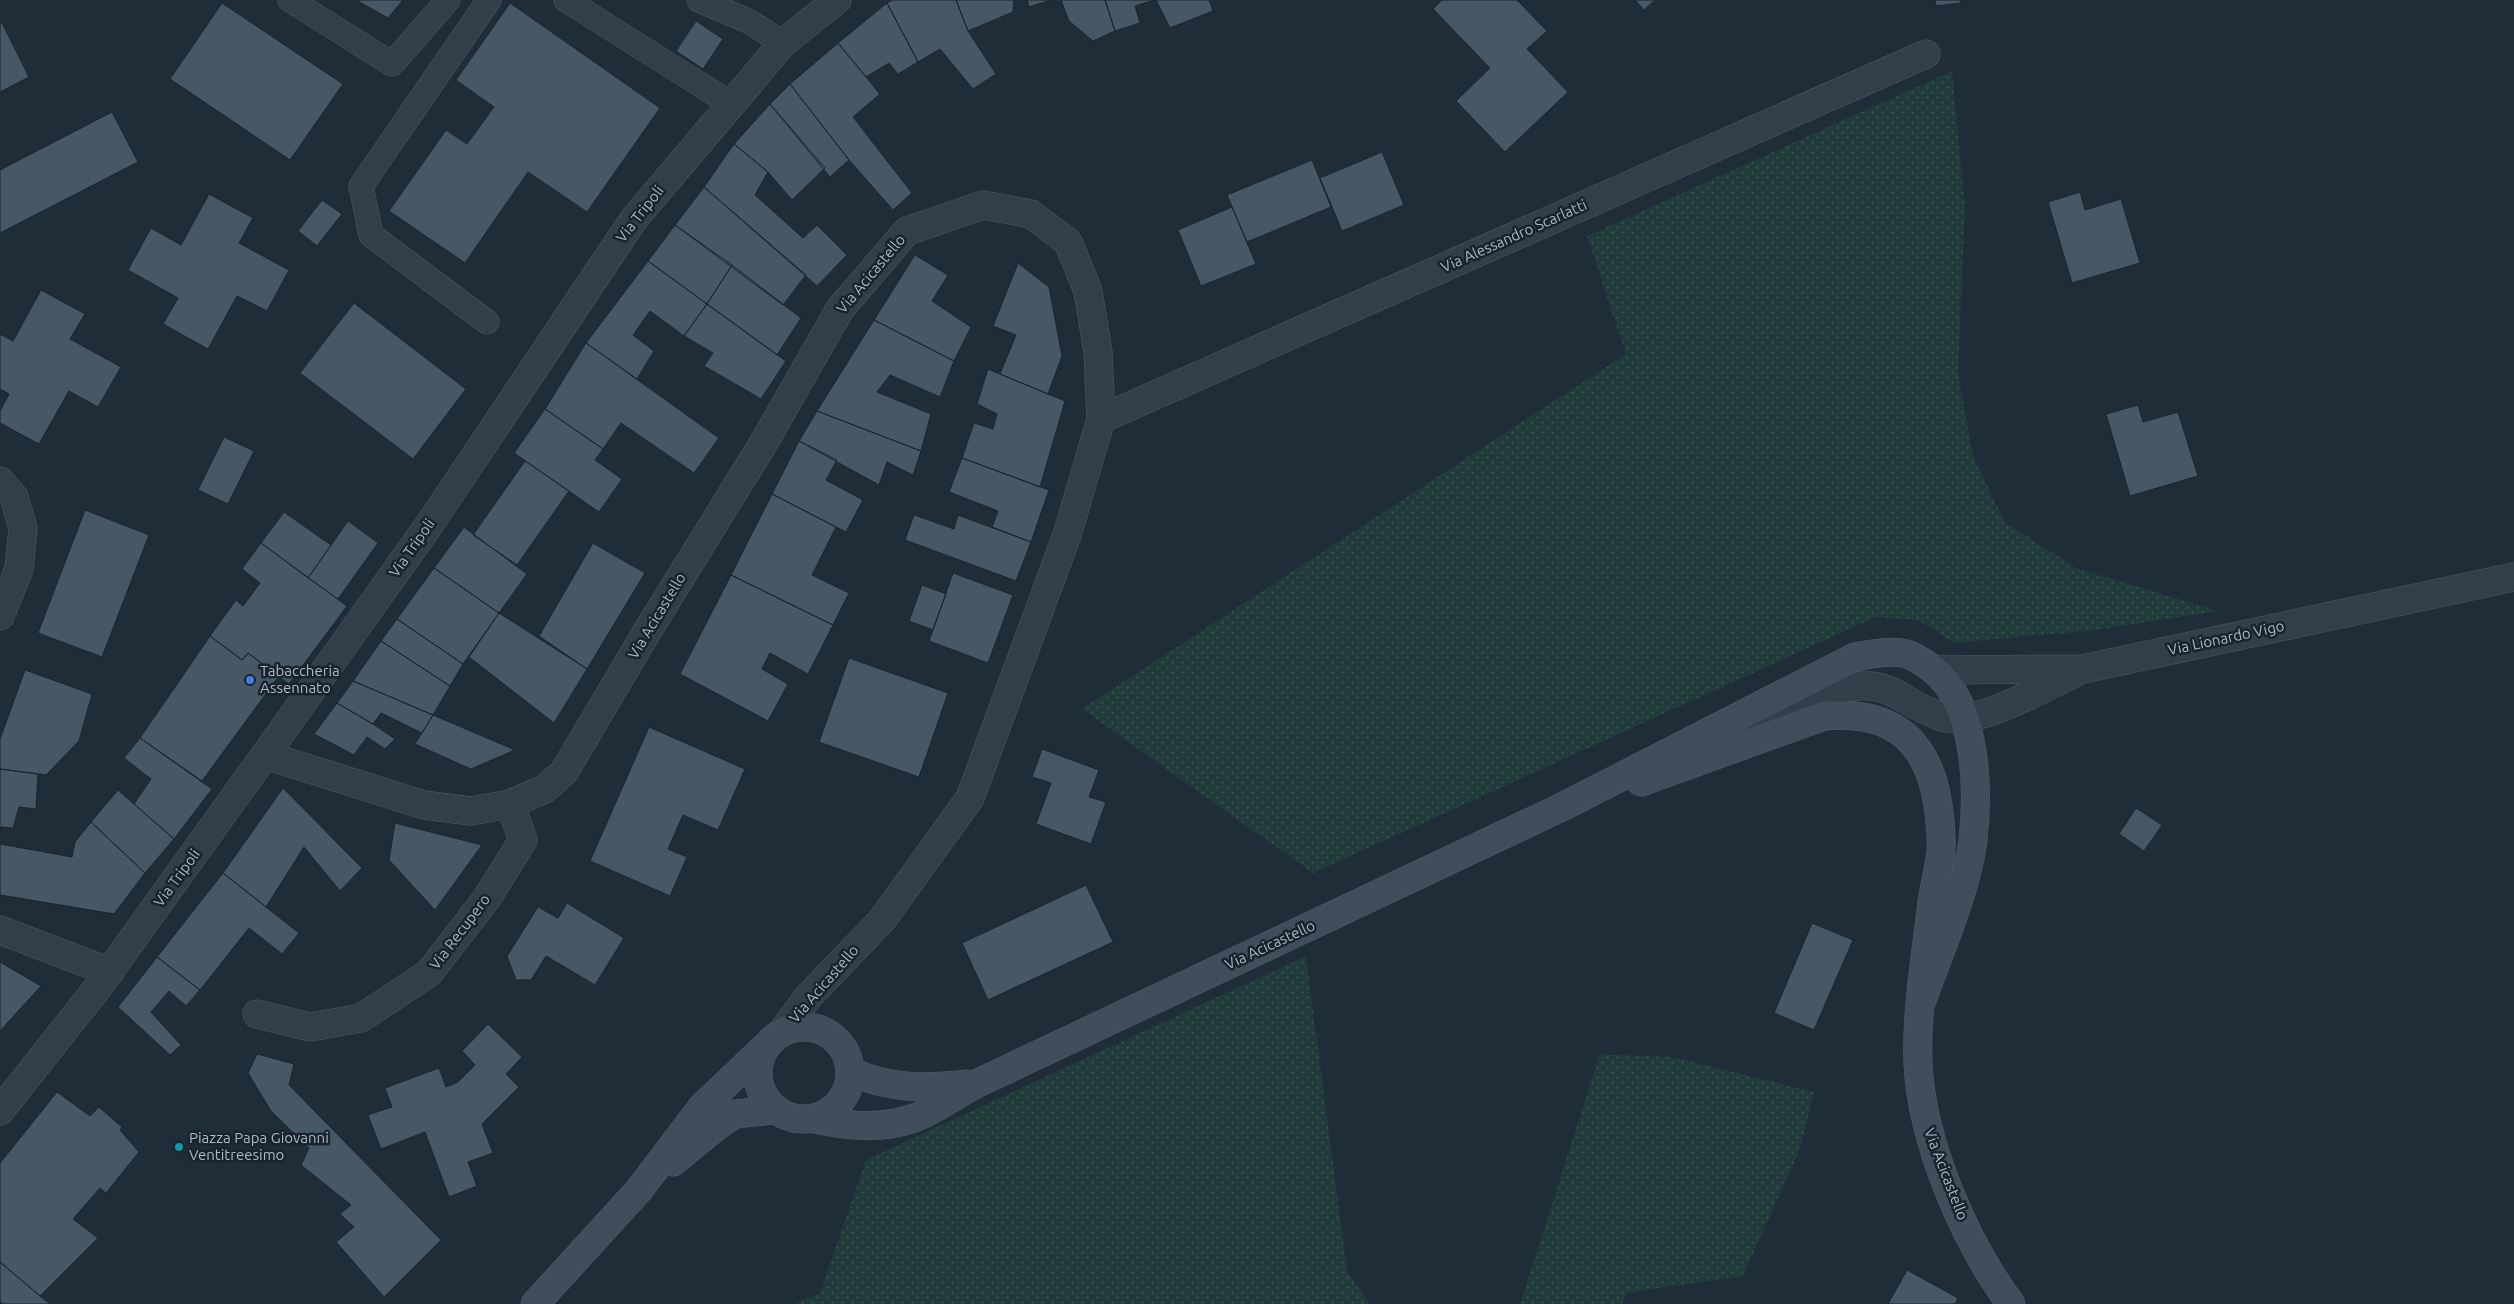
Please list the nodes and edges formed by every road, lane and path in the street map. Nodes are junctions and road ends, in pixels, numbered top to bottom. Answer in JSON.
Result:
{"nodes":[{"id":1,"x":290,"y":0,"type":"edge"},
{"id":2,"x":448,"y":0,"type":"edge"},
{"id":3,"x":489,"y":0,"type":"edge"},
{"id":4,"x":566,"y":0,"type":"edge"},
{"id":5,"x":698,"y":0,"type":"edge"},
{"id":6,"x":837,"y":0,"type":"edge"},
{"id":7,"x":783,"y":43,"type":"junction"},
{"id":8,"x":1926,"y":54,"type":"dead end"},
{"id":9,"x":731,"y":104,"type":"junction"},
{"id":10,"x":487,"y":322,"type":"dead end"},
{"id":11,"x":1101,"y":419,"type":"junction"},
{"id":12,"x":0,"y":481,"type":"edge"},
{"id":13,"x":2514,"y":577,"type":"edge"},
{"id":14,"x":0,"y":616,"type":"edge"},
{"id":15,"x":2082,"y":669,"type":"junction"},
{"id":16,"x":1935,"y":670,"type":"junction"},
{"id":17,"x":1963,"y":717,"type":"junction"},
{"id":18,"x":265,"y":755,"type":"junction"},
{"id":19,"x":1646,"y":781,"type":"junction"},
{"id":20,"x":510,"y":804,"type":"junction"},
{"id":21,"x":1562,"y":807,"type":"junction"},
{"id":22,"x":0,"y":930,"type":"edge"},
{"id":23,"x":110,"y":972,"type":"junction"},
{"id":24,"x":1921,"y":1003,"type":"junction"},
{"id":25,"x":257,"y":1014,"type":"dead end"},
{"id":26,"x":774,"y":1039,"type":"junction"},
{"id":27,"x":850,"y":1071,"type":"junction"},
{"id":28,"x":978,"y":1083,"type":"junction"},
{"id":29,"x":775,"y":1110,"type":"junction"},
{"id":30,"x":0,"y":1111,"type":"edge"},
{"id":31,"x":814,"y":1119,"type":"junction"},
{"id":32,"x":639,"y":1190,"type":"junction"},
{"id":33,"x":535,"y":1304,"type":"edge"},
{"id":34,"x":2011,"y":1304,"type":"edge"}],
"edges":[{"from":1,"to":2,"type":"lane"},
{"from":3,"to":10,"type":"lane"},
{"from":4,"to":9,"type":"lane"},
{"from":5,"to":7,"type":"lane"},
{"from":6,"to":7,"type":"street","name":"Via Tripoli"},
{"from":7,"to":9,"type":"street","name":"Via Tripoli"},
{"from":8,"to":11,"type":"street","name":"Via Alessandro Scarlatti"},
{"from":9,"to":18,"type":"street","name":"Via Tripoli"},
{"from":11,"to":20,"type":"street","name":"Via Acicastello"},
{"from":11,"to":26,"type":"street","name":"Via Acicastello"},
{"from":12,"to":14,"type":"street"},
{"from":13,"to":15,"type":"street","name":"Via Lionardo Vigo"},
{"from":15,"to":16,"type":"street","name":"Via Lionardo Vigo"},
{"from":15,"to":17,"type":"street"},
{"from":16,"to":17,"type":"main road"},
{"from":16,"to":21,"type":"main road"},
{"from":17,"to":19,"type":"street"},
{"from":17,"to":24,"type":"main road"},
{"from":18,"to":20,"type":"street","name":"Via Acicastello"},
{"from":18,"to":23,"type":"street","name":"Via Tripoli"},
{"from":19,"to":21,"type":"main road"},
{"from":19,"to":24,"type":"main road"},
{"from":20,"to":25,"type":"street","name":"Via Recupero"},
{"from":21,"to":28,"type":"main road","name":"Via Acicastello"},
{"from":22,"to":23,"type":"street"},
{"from":23,"to":30,"type":"street","name":"Via Tripoli"},
{"from":24,"to":34,"type":"main road","name":"Via Acicastello"},
{"from":26,"to":27,"type":"main road"},
{"from":26,"to":29,"type":"main road"},
{"from":26,"to":32,"type":"main road"},
{"from":27,"to":28,"type":"main road"},
{"from":27,"to":31,"type":"main road"},
{"from":28,"to":31,"type":"main road","name":"Via Acicastello"},
{"from":29,"to":31,"type":"main road"},
{"from":29,"to":32,"type":"main road"},
{"from":32,"to":33,"type":"main road"}]}
